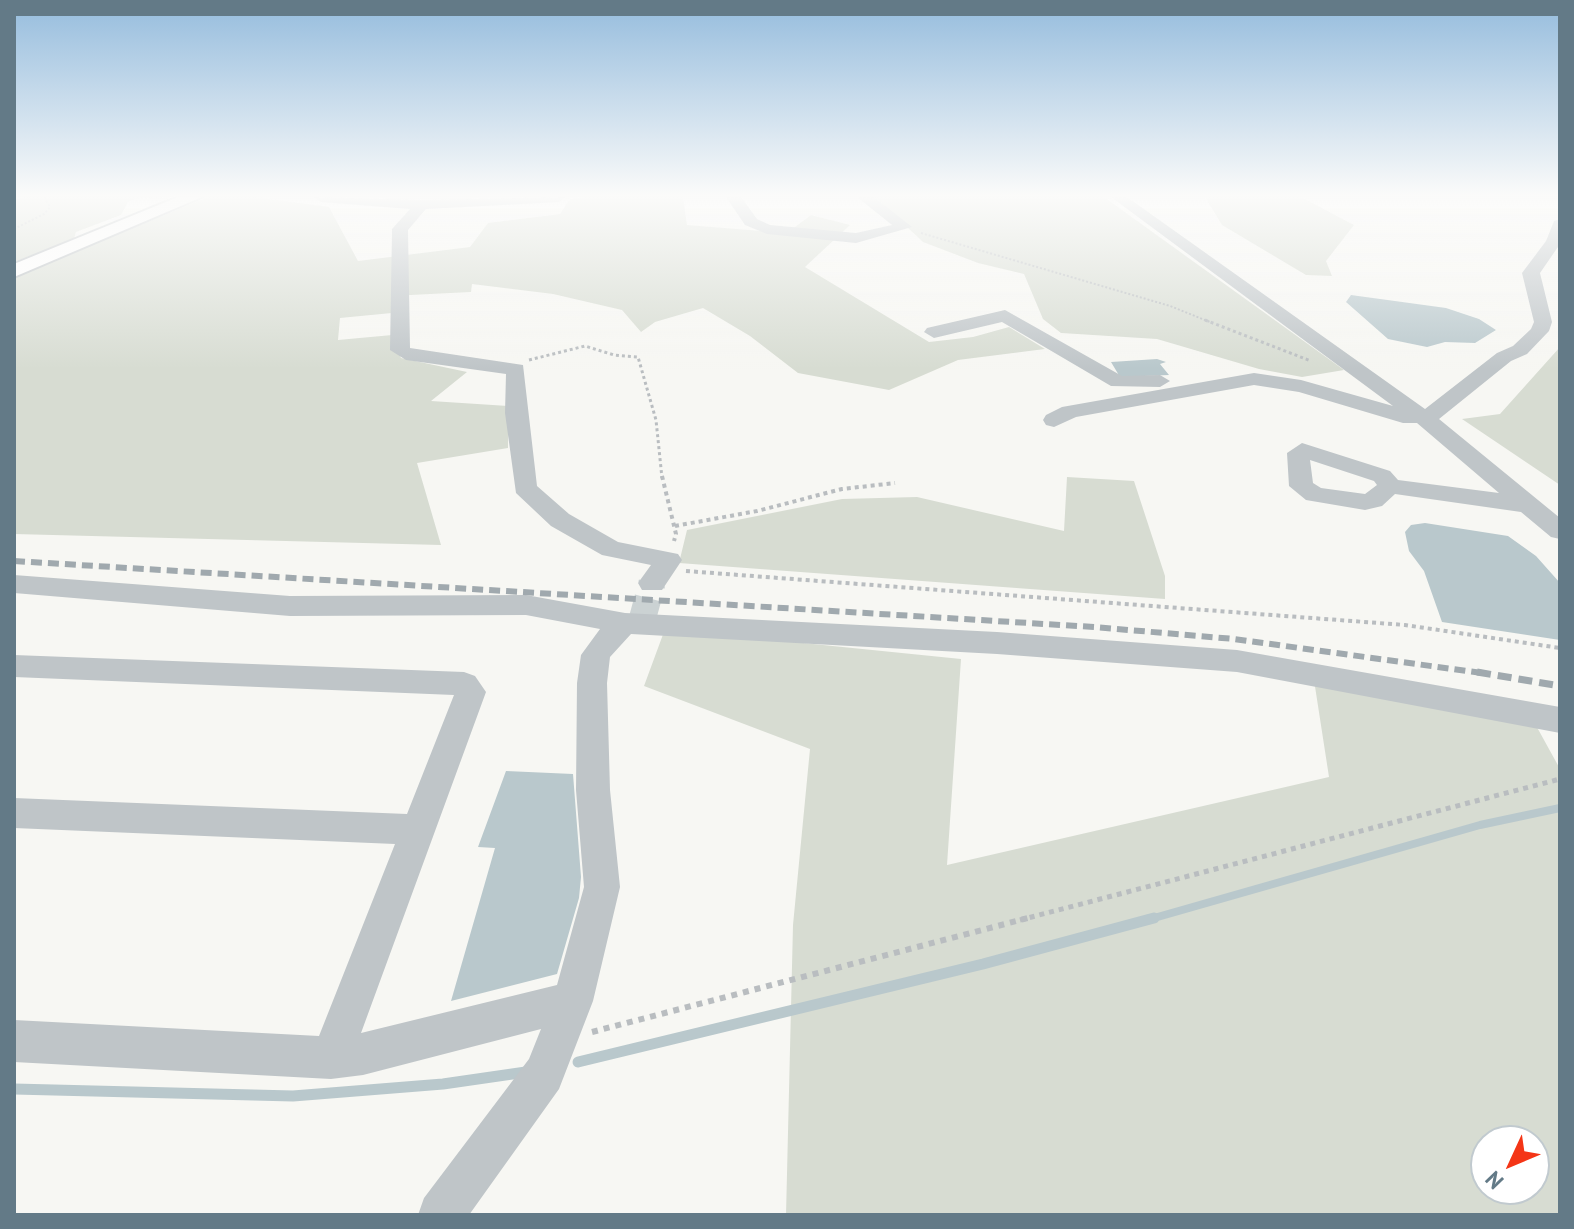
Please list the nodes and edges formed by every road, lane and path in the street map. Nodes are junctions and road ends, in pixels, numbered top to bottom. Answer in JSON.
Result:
{"nodes":[{"id":1,"x":54,"y":254,"type":"edge"},
{"id":2,"x":400,"y":254,"type":"edge"},
{"id":3,"x":996,"y":254,"type":"edge"},
{"id":4,"x":1197,"y":254,"type":"edge"},
{"id":5,"x":1544,"y":254,"type":"edge"},
{"id":6,"x":14,"y":271,"type":"edge"},
{"id":7,"x":934,"y":332,"type":"dead end"},
{"id":8,"x":1313,"y":362,"type":"dead end"},
{"id":9,"x":511,"y":366,"type":"junction"},
{"id":10,"x":1254,"y":379,"type":"junction"},
{"id":11,"x":1423,"y":418,"type":"junction"},
{"id":12,"x":1054,"y":420,"type":"dead end"},
{"id":13,"x":895,"y":483,"type":"dead end"},
{"id":14,"x":1390,"y":486,"type":"dead end"},
{"id":15,"x":1530,"y":505,"type":"junction"},
{"id":16,"x":675,"y":526,"type":"junction"},
{"id":17,"x":1560,"y":531,"type":"edge"},
{"id":18,"x":661,"y":571,"type":"junction"},
{"id":19,"x":14,"y":584,"type":"edge"},
{"id":20,"x":625,"y":623,"type":"junction"},
{"id":21,"x":1560,"y":648,"type":"edge"},
{"id":22,"x":14,"y":666,"type":"edge"},
{"id":23,"x":1560,"y":720,"type":"edge"},
{"id":24,"x":1560,"y":779,"type":"edge"},
{"id":25,"x":14,"y":813,"type":"edge"},
{"id":26,"x":418,"y":830,"type":"junction"},
{"id":27,"x":566,"y":1019,"type":"junction"},
{"id":28,"x":14,"y":1041,"type":"edge"},
{"id":29,"x":331,"y":1058,"type":"junction"},
{"id":30,"x":441,"y":1215,"type":"edge"}],
"edges":[{"from":1,"to":6,"type":"main road"},
{"from":2,"to":9,"type":"street"},
{"from":3,"to":8,"type":"path"},
{"from":4,"to":11,"type":"street"},
{"from":5,"to":11,"type":"street"},
{"from":7,"to":10,"type":"street"},
{"from":9,"to":16,"type":"path"},
{"from":9,"to":18,"type":"street"},
{"from":10,"to":11,"type":"street"},
{"from":10,"to":12,"type":"street"},
{"from":11,"to":15,"type":"street"},
{"from":13,"to":16,"type":"path"},
{"from":14,"to":15,"type":"street"},
{"from":15,"to":17,"type":"street"},
{"from":16,"to":18,"type":"path"},
{"from":18,"to":21,"type":"path"},
{"from":19,"to":20,"type":"street"},
{"from":20,"to":23,"type":"street"},
{"from":20,"to":27,"type":"street"},
{"from":22,"to":26,"type":"street"},
{"from":24,"to":27,"type":"path"},
{"from":25,"to":26,"type":"street"},
{"from":26,"to":29,"type":"street"},
{"from":27,"to":29,"type":"street"},
{"from":27,"to":30,"type":"street"},
{"from":28,"to":29,"type":"street"}]}
